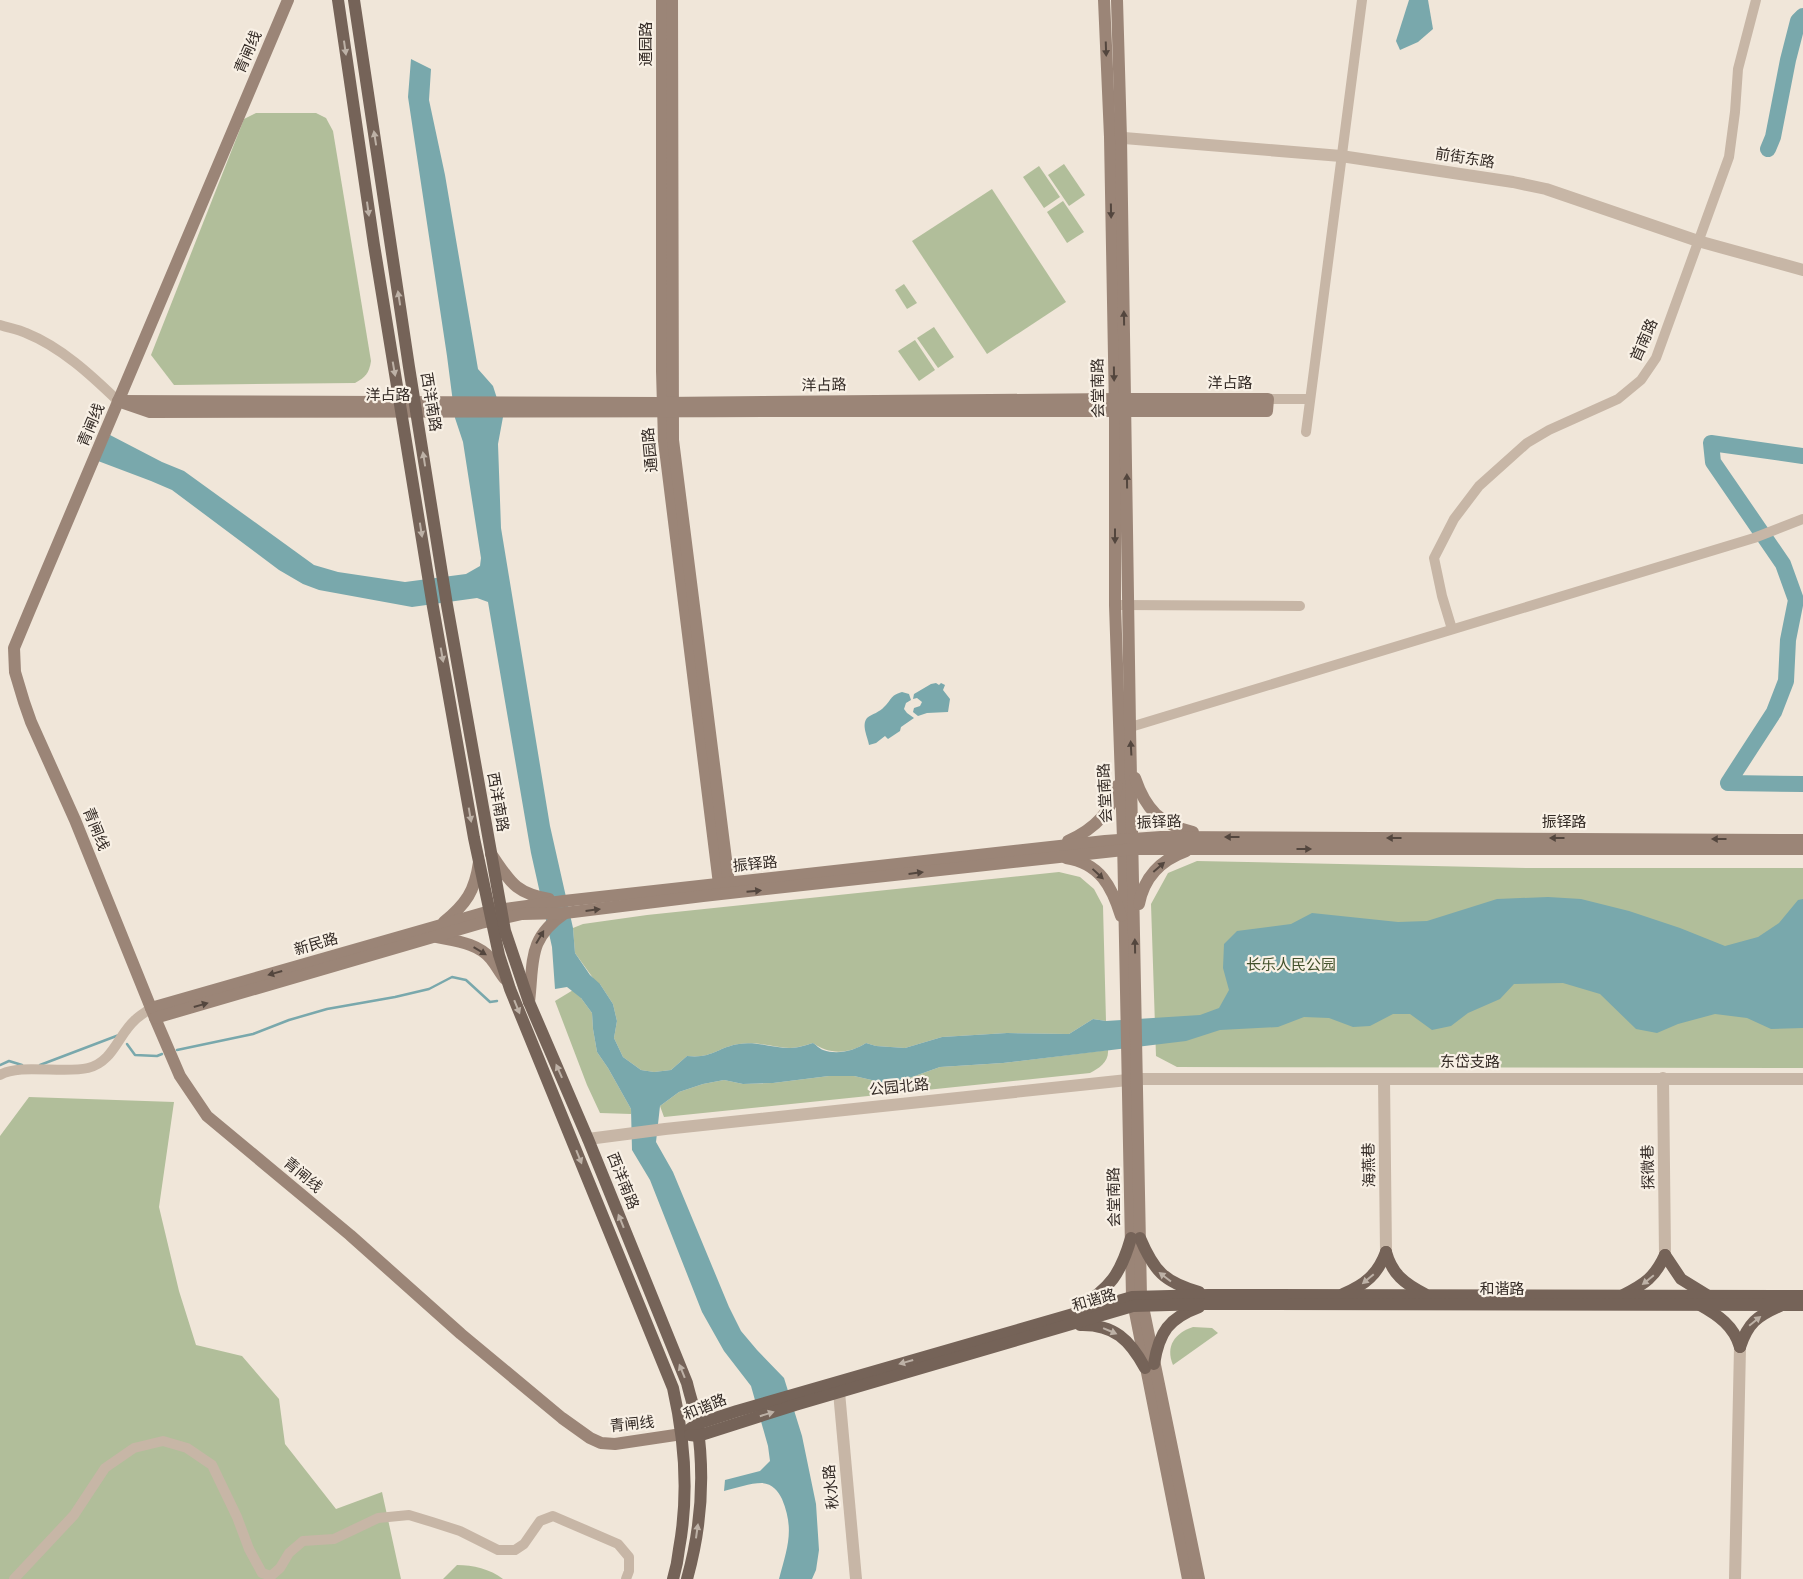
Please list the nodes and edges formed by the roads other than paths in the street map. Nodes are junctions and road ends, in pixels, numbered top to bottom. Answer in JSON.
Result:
{"nodes":[{"id":1,"x":288,"y":0,"type":"edge"},
{"id":2,"x":338,"y":0,"type":"edge"},
{"id":3,"x":354,"y":0,"type":"edge"},
{"id":4,"x":662,"y":0,"type":"edge"},
{"id":5,"x":672,"y":0,"type":"edge"},
{"id":6,"x":1104,"y":0,"type":"edge"},
{"id":7,"x":1117,"y":0,"type":"edge"},
{"id":8,"x":1362,"y":0,"type":"edge"},
{"id":9,"x":1756,"y":0,"type":"edge"},
{"id":10,"x":1115,"y":137,"type":"junction"},
{"id":11,"x":1341,"y":156,"type":"junction"},
{"id":12,"x":1698,"y":241,"type":"junction"},
{"id":13,"x":1803,"y":270,"type":"edge"},
{"id":14,"x":0,"y":325,"type":"edge"},
{"id":15,"x":1268,"y":399,"type":"joint"},
{"id":16,"x":1310,"y":399,"type":"junction"},
{"id":17,"x":118,"y":401,"type":"junction"},
{"id":18,"x":1120,"y":405,"type":"junction"},
{"id":19,"x":401,"y":407,"type":"junction"},
{"id":20,"x":416,"y":407,"type":"junction"},
{"id":21,"x":668,"y":408,"type":"junction"},
{"id":22,"x":1306,"y":432,"type":"dead end"},
{"id":23,"x":1803,"y":519,"type":"edge"},
{"id":24,"x":1115,"y":604,"type":"junction"},
{"id":25,"x":1129,"y":605,"type":"junction"},
{"id":26,"x":1300,"y":606,"type":"dead end"},
{"id":27,"x":1452,"y":629,"type":"junction"},
{"id":28,"x":1124,"y":729,"type":"junction"},
{"id":29,"x":1126,"y":771,"type":"junction"},
{"id":30,"x":1213,"y":837,"type":"junction"},
{"id":31,"x":1803,"y":840,"type":"edge"},
{"id":32,"x":1128,"y":844,"type":"junction"},
{"id":33,"x":1206,"y":849,"type":"junction"},
{"id":34,"x":1803,"y":849,"type":"edge"},
{"id":35,"x":1054,"y":851,"type":"junction"},
{"id":36,"x":485,"y":857,"type":"junction"},
{"id":37,"x":724,"y":889,"type":"junction"},
{"id":38,"x":565,"y":907,"type":"junction"},
{"id":39,"x":496,"y":915,"type":"junction"},
{"id":40,"x":1130,"y":927,"type":"junction"},
{"id":41,"x":436,"y":932,"type":"junction"},
{"id":42,"x":510,"y":989,"type":"junction"},
{"id":43,"x":529,"y":1002,"type":"junction"},
{"id":44,"x":153,"y":1013,"type":"junction"},
{"id":45,"x":0,"y":1075,"type":"edge"},
{"id":46,"x":1663,"y":1078,"type":"junction"},
{"id":47,"x":1132,"y":1079,"type":"junction"},
{"id":48,"x":1384,"y":1079,"type":"junction"},
{"id":49,"x":1803,"y":1079,"type":"edge"},
{"id":50,"x":588,"y":1139,"type":"junction"},
{"id":51,"x":1135,"y":1238,"type":"junction"},
{"id":52,"x":1386,"y":1252,"type":"junction"},
{"id":53,"x":1665,"y":1255,"type":"junction"},
{"id":54,"x":1339,"y":1295,"type":"junction"},
{"id":55,"x":1429,"y":1295,"type":"junction"},
{"id":56,"x":1622,"y":1296,"type":"junction"},
{"id":57,"x":1803,"y":1296,"type":"edge"},
{"id":58,"x":1207,"y":1300,"type":"junction"},
{"id":59,"x":1704,"y":1300,"type":"junction"},
{"id":60,"x":1137,"y":1301,"type":"junction"},
{"id":61,"x":1782,"y":1305,"type":"junction"},
{"id":62,"x":1803,"y":1305,"type":"edge"},
{"id":63,"x":1060,"y":1322,"type":"junction"},
{"id":64,"x":1740,"y":1347,"type":"junction"},
{"id":65,"x":1150,"y":1366,"type":"junction"},
{"id":66,"x":839,"y":1392,"type":"junction"},
{"id":67,"x":793,"y":1400,"type":"junction"},
{"id":68,"x":698,"y":1430,"type":"junction"},
{"id":69,"x":682,"y":1434,"type":"junction"},
{"id":70,"x":14,"y":1579,"type":"edge"},
{"id":71,"x":626,"y":1579,"type":"edge"},
{"id":72,"x":673,"y":1579,"type":"edge"},
{"id":73,"x":687,"y":1579,"type":"edge"},
{"id":74,"x":856,"y":1579,"type":"edge"},
{"id":75,"x":1188,"y":1579,"type":"edge"},
{"id":76,"x":1199,"y":1579,"type":"edge"},
{"id":77,"x":1735,"y":1579,"type":"edge"}],
"edges":[{"from":1,"to":17,"type":"main road","name":"青闸线"},
{"from":2,"to":19,"type":"main road","name":"西洋南路","one_way":true},
{"from":20,"to":3,"type":"main road","name":"西洋南路","one_way":true},
{"from":4,"to":21,"type":"main road","name":"通园路"},
{"from":5,"to":21,"type":"main road","name":"通园路"},
{"from":6,"to":10,"type":"main road","name":"会堂南路","one_way":true},
{"from":7,"to":10,"type":"main road","name":"会堂南路"},
{"from":8,"to":11,"type":"street"},
{"from":9,"to":12,"type":"street","name":"首南路"},
{"from":10,"to":11,"type":"street","name":"前街东路"},
{"from":10,"to":18,"type":"main road","name":"会堂南路"},
{"from":11,"to":12,"type":"street","name":"前街东路"},
{"from":11,"to":16,"type":"street"},
{"from":12,"to":13,"type":"street","name":"前街东路"},
{"from":12,"to":27,"type":"street","name":"首南路"},
{"from":14,"to":17,"type":"street"},
{"from":15,"to":16,"type":"street"},
{"from":15,"to":18,"type":"main road","name":"洋占路"},
{"from":16,"to":22,"type":"street"},
{"from":17,"to":19,"type":"main road","name":"洋占路"},
{"from":17,"to":44,"type":"main road","name":"青闸线"},
{"from":18,"to":21,"type":"main road","name":"洋占路"},
{"from":18,"to":24,"type":"main road","name":"会堂南路","one_way":true},
{"from":25,"to":18,"type":"main road","name":"会堂南路","one_way":true},
{"from":19,"to":20,"type":"main road","name":"洋占路"},
{"from":19,"to":36,"type":"main road","name":"西洋南路","one_way":true},
{"from":20,"to":21,"type":"main road","name":"洋占路"},
{"from":36,"to":20,"type":"main road","name":"西洋南路","one_way":true},
{"from":21,"to":37,"type":"main road","name":"通园路"},
{"from":23,"to":27,"type":"street"},
{"from":24,"to":25,"type":"street"},
{"from":24,"to":28,"type":"main road","name":"会堂南路"},
{"from":25,"to":26,"type":"street"},
{"from":25,"to":28,"type":"main road","name":"会堂南路"},
{"from":27,"to":28,"type":"street"},
{"from":28,"to":29,"type":"main road","name":"会堂南路"},
{"from":29,"to":30,"type":"main road"},
{"from":29,"to":32,"type":"main road","name":"会堂南路"},
{"from":29,"to":35,"type":"main road"},
{"from":31,"to":30,"type":"main road","name":"振铎路","one_way":true},
{"from":30,"to":32,"type":"main road","name":"振铎路"},
{"from":32,"to":33,"type":"main road","name":"振铎路"},
{"from":32,"to":35,"type":"main road","name":"振铎路"},
{"from":32,"to":40,"type":"main road","name":"会堂南路"},
{"from":33,"to":34,"type":"main road","name":"振铎路","one_way":true},
{"from":40,"to":33,"type":"main road","one_way":true},
{"from":35,"to":37,"type":"main road","name":"振铎路"},
{"from":35,"to":40,"type":"main road","one_way":true},
{"from":36,"to":38,"type":"main road"},
{"from":36,"to":39,"type":"main road","name":"西洋南路"},
{"from":36,"to":41,"type":"main road"},
{"from":37,"to":38,"type":"main road","name":"振铎路"},
{"from":38,"to":39,"type":"main road","name":"振铎路"},
{"from":43,"to":38,"type":"main road","one_way":true},
{"from":39,"to":41,"type":"main road","name":"新民路"},
{"from":39,"to":42,"type":"main road","name":"西洋南路"},
{"from":39,"to":43,"type":"main road","name":"西洋南路"},
{"from":40,"to":47,"type":"main road","name":"会堂南路"},
{"from":41,"to":42,"type":"main road","one_way":true},
{"from":41,"to":44,"type":"main road","name":"新民路"},
{"from":42,"to":69,"type":"main road","name":"西洋南路","one_way":true},
{"from":50,"to":43,"type":"main road","name":"西洋南路","one_way":true},
{"from":44,"to":45,"type":"street"},
{"from":44,"to":69,"type":"main road","name":"青闸线"},
{"from":46,"to":48,"type":"street","name":"东岱支路"},
{"from":46,"to":49,"type":"street","name":"东岱支路"},
{"from":46,"to":53,"type":"street","name":"探微巷"},
{"from":47,"to":48,"type":"street","name":"东岱支路"},
{"from":47,"to":50,"type":"street","name":"公园北路"},
{"from":47,"to":51,"type":"main road","name":"会堂南路"},
{"from":48,"to":52,"type":"street","name":"海燕巷"},
{"from":68,"to":50,"type":"main road","name":"西洋南路","one_way":true},
{"from":58,"to":51,"type":"main road","one_way":true},
{"from":51,"to":60,"type":"main road","name":"会堂南路"},
{"from":51,"to":63,"type":"main road"},
{"from":52,"to":54,"type":"main road","one_way":true},
{"from":52,"to":55,"type":"main road"},
{"from":53,"to":56,"type":"main road","one_way":true},
{"from":53,"to":59,"type":"main road"},
{"from":54,"to":55,"type":"main road","name":"和谐路"},
{"from":54,"to":58,"type":"main road","name":"和谐路"},
{"from":55,"to":56,"type":"main road","name":"和谐路"},
{"from":56,"to":59,"type":"main road","name":"和谐路"},
{"from":57,"to":59,"type":"main road","name":"和谐路"},
{"from":58,"to":59,"type":"main road","name":"和谐路"},
{"from":58,"to":60,"type":"main road","name":"和谐路"},
{"from":58,"to":65,"type":"main road"},
{"from":59,"to":61,"type":"main road","name":"和谐路"},
{"from":59,"to":64,"type":"main road"},
{"from":60,"to":63,"type":"main road","name":"和谐路"},
{"from":60,"to":65,"type":"main road","name":"会堂南路"},
{"from":61,"to":62,"type":"main road","name":"和谐路"},
{"from":64,"to":61,"type":"main road","one_way":true},
{"from":63,"to":65,"type":"main road","one_way":true},
{"from":63,"to":66,"type":"main road","name":"和谐路"},
{"from":63,"to":67,"type":"main road","name":"和谐路","one_way":true},
{"from":64,"to":77,"type":"street"},
{"from":65,"to":75,"type":"main road","name":"会堂南路"},
{"from":65,"to":76,"type":"main road","name":"会堂南路"},
{"from":66,"to":67,"type":"main road","name":"和谐路"},
{"from":66,"to":74,"type":"street","name":"秋水路"},
{"from":67,"to":68,"type":"main road","name":"和谐路"},
{"from":68,"to":69,"type":"main road","name":"和谐路"},
{"from":73,"to":68,"type":"main road","name":"西洋南路","one_way":true},
{"from":69,"to":72,"type":"main road","name":"西洋南路"},
{"from":70,"to":71,"type":"street"}]}
